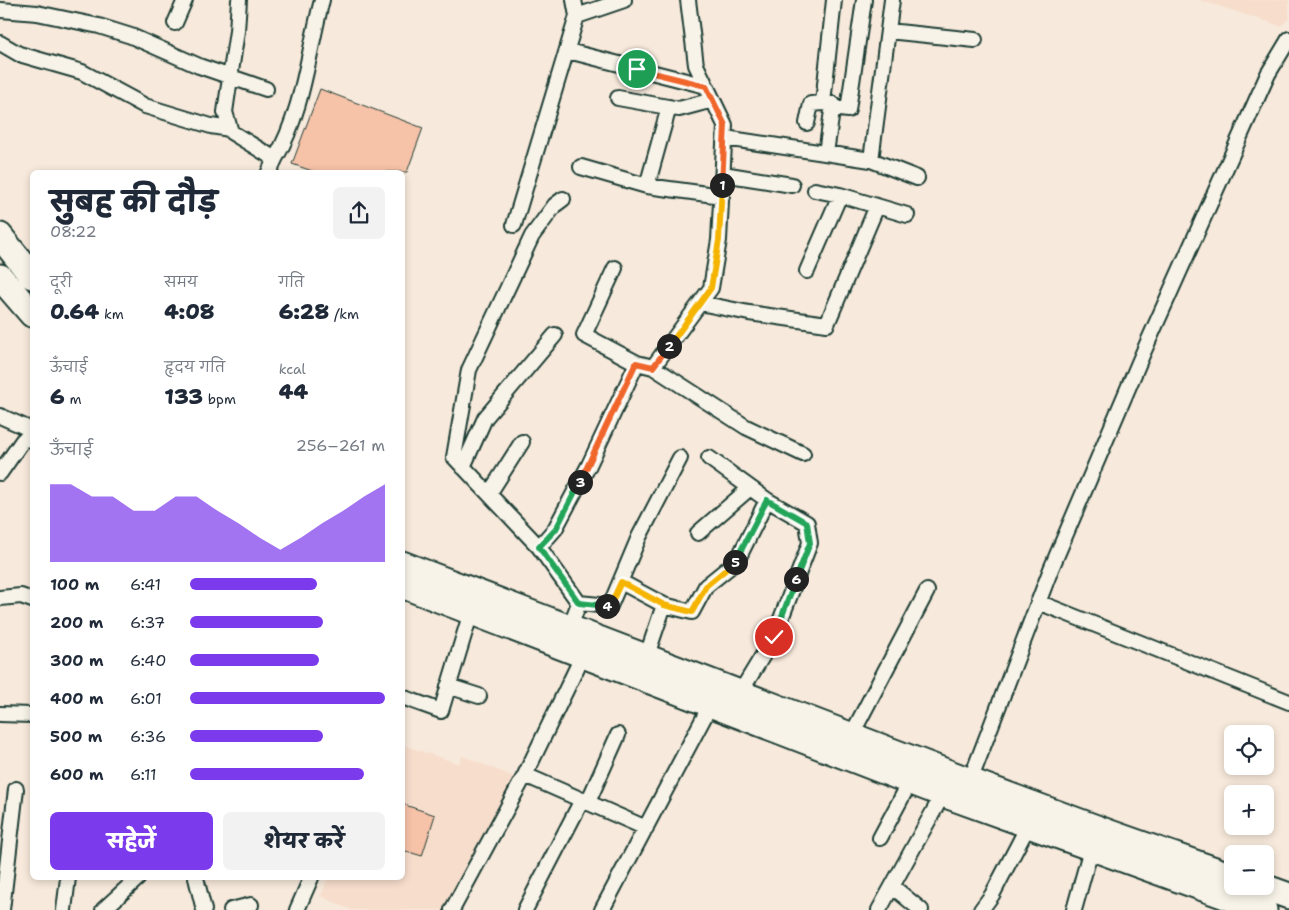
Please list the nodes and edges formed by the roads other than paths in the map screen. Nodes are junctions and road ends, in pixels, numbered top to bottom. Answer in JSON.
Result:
{"nodes":[{"id":1,"x":185,"y":0,"type":"edge"},
{"id":2,"x":322,"y":0,"type":"edge"},
{"id":3,"x":574,"y":0,"type":"edge"},
{"id":4,"x":624,"y":0,"type":"edge"},
{"id":5,"x":688,"y":0,"type":"edge"},
{"id":6,"x":834,"y":0,"type":"edge"},
{"id":7,"x":864,"y":0,"type":"edge"},
{"id":8,"x":892,"y":0,"type":"edge"},
{"id":9,"x":237,"y":1,"type":"edge"},
{"id":10,"x":2,"y":7,"type":"edge"},
{"id":11,"x":577,"y":16,"type":"junction"},
{"id":12,"x":175,"y":23,"type":"dead end"},
{"id":13,"x":888,"y":31,"type":"junction"},
{"id":14,"x":1289,"y":39,"type":"edge"},
{"id":15,"x":975,"y":40,"type":"dead end"},
{"id":16,"x":0,"y":43,"type":"edge"},
{"id":17,"x":568,"y":51,"type":"junction"},
{"id":18,"x":230,"y":77,"type":"junction"},
{"id":19,"x":706,"y":86,"type":"junction"},
{"id":20,"x":266,"y":89,"type":"dead end"},
{"id":21,"x":618,"y":98,"type":"dead end"},
{"id":22,"x":713,"y":100,"type":"junction"},
{"id":23,"x":828,"y":106,"type":"junction"},
{"id":24,"x":669,"y":107,"type":"junction"},
{"id":25,"x":807,"y":123,"type":"dead end"},
{"id":26,"x":230,"y":129,"type":"junction"},
{"id":27,"x":725,"y":138,"type":"junction"},
{"id":28,"x":826,"y":153,"type":"junction"},
{"id":29,"x":275,"y":159,"type":"junction"},
{"id":30,"x":870,"y":160,"type":"junction"},
{"id":31,"x":581,"y":167,"type":"dead end"},
{"id":32,"x":269,"y":170,"type":"edge"},
{"id":33,"x":723,"y":174,"type":"junction"},
{"id":34,"x":917,"y":178,"type":"dead end"},
{"id":35,"x":792,"y":185,"type":"dead end"},
{"id":36,"x":647,"y":186,"type":"junction"},
{"id":37,"x":816,"y":190,"type":"dead end"},
{"id":38,"x":840,"y":195,"type":"junction"},
{"id":39,"x":722,"y":196,"type":"junction"},
{"id":40,"x":563,"y":199,"type":"dead end"},
{"id":41,"x":876,"y":206,"type":"junction"},
{"id":42,"x":907,"y":214,"type":"dead end"},
{"id":43,"x":514,"y":225,"type":"dead end"},
{"id":44,"x":0,"y":236,"type":"edge"},
{"id":45,"x":615,"y":268,"type":"dead end"},
{"id":46,"x":807,"y":271,"type":"dead end"},
{"id":47,"x":30,"y":274,"type":"edge"},
{"id":48,"x":0,"y":277,"type":"edge"},
{"id":49,"x":700,"y":303,"type":"junction"},
{"id":50,"x":30,"y":312,"type":"edge"},
{"id":51,"x":555,"y":335,"type":"dead end"},
{"id":52,"x":636,"y":363,"type":"junction"},
{"id":53,"x":653,"y":367,"type":"junction"},
{"id":54,"x":0,"y":416,"type":"edge"},
{"id":55,"x":30,"y":429,"type":"edge"},
{"id":56,"x":30,"y":439,"type":"edge"},
{"id":57,"x":522,"y":442,"type":"dead end"},
{"id":58,"x":803,"y":454,"type":"dead end"},
{"id":59,"x":680,"y":458,"type":"dead end"},
{"id":60,"x":709,"y":458,"type":"dead end"},
{"id":61,"x":463,"y":467,"type":"junction"},
{"id":62,"x":0,"y":473,"type":"edge"},
{"id":63,"x":750,"y":488,"type":"junction"},
{"id":64,"x":489,"y":494,"type":"junction"},
{"id":65,"x":767,"y":500,"type":"junction"},
{"id":66,"x":698,"y":533,"type":"dead end"},
{"id":67,"x":539,"y":547,"type":"junction"},
{"id":68,"x":405,"y":565,"type":"edge"},
{"id":69,"x":621,"y":582,"type":"junction"},
{"id":70,"x":405,"y":586,"type":"edge"},
{"id":71,"x":927,"y":591,"type":"dead end"},
{"id":72,"x":0,"y":598,"type":"edge"},
{"id":73,"x":30,"y":599,"type":"edge"},
{"id":74,"x":1038,"y":602,"type":"junction"},
{"id":75,"x":579,"y":603,"type":"junction"},
{"id":76,"x":664,"y":605,"type":"junction"},
{"id":77,"x":471,"y":612,"type":"junction"},
{"id":78,"x":569,"y":629,"type":"junction"},
{"id":79,"x":583,"y":655,"type":"junction"},
{"id":80,"x":646,"y":658,"type":"junction"},
{"id":81,"x":448,"y":686,"type":"junction"},
{"id":82,"x":740,"y":693,"type":"junction"},
{"id":83,"x":479,"y":696,"type":"dead end"},
{"id":84,"x":405,"y":698,"type":"edge"},
{"id":85,"x":1289,"y":702,"type":"edge"},
{"id":86,"x":711,"y":704,"type":"junction"},
{"id":87,"x":0,"y":714,"type":"edge"},
{"id":88,"x":30,"y":715,"type":"edge"},
{"id":89,"x":618,"y":734,"type":"dead end"},
{"id":90,"x":851,"y":736,"type":"junction"},
{"id":91,"x":525,"y":775,"type":"junction"},
{"id":92,"x":970,"y":781,"type":"junction"},
{"id":93,"x":910,"y":782,"type":"junction"},
{"id":94,"x":16,"y":789,"type":"dead end"},
{"id":95,"x":943,"y":794,"type":"junction"},
{"id":96,"x":585,"y":801,"type":"junction"},
{"id":97,"x":1028,"y":826,"type":"junction"},
{"id":98,"x":646,"y":828,"type":"junction"},
{"id":99,"x":880,"y":838,"type":"dead end"},
{"id":100,"x":1091,"y":849,"type":"junction"},
{"id":101,"x":1224,"y":873,"type":"edge"},
{"id":102,"x":68,"y":880,"type":"edge"},
{"id":103,"x":136,"y":880,"type":"edge"},
{"id":104,"x":196,"y":880,"type":"edge"},
{"id":105,"x":310,"y":880,"type":"edge"},
{"id":106,"x":893,"y":887,"type":"junction"},
{"id":107,"x":1274,"y":891,"type":"edge"},
{"id":108,"x":1289,"y":896,"type":"edge"},
{"id":109,"x":251,"y":905,"type":"dead end"},
{"id":110,"x":918,"y":909,"type":"edge"},
{"id":111,"x":2,"y":910,"type":"edge"},
{"id":112,"x":64,"y":910,"type":"edge"},
{"id":113,"x":104,"y":910,"type":"edge"},
{"id":114,"x":204,"y":910,"type":"edge"},
{"id":115,"x":231,"y":910,"type":"edge"},
{"id":116,"x":297,"y":910,"type":"edge"},
{"id":117,"x":452,"y":910,"type":"edge"},
{"id":118,"x":525,"y":910,"type":"edge"},
{"id":119,"x":602,"y":910,"type":"edge"},
{"id":120,"x":879,"y":910,"type":"edge"},
{"id":121,"x":981,"y":910,"type":"edge"},
{"id":122,"x":1074,"y":910,"type":"edge"},
{"id":123,"x":1264,"y":910,"type":"edge"}],
"edges":[{"from":1,"to":12,"type":"street"},
{"from":2,"to":29,"type":"street"},
{"from":3,"to":11,"type":"street"},
{"from":4,"to":11,"type":"street"},
{"from":5,"to":19,"type":"street"},
{"from":6,"to":23,"type":"street"},
{"from":7,"to":23,"type":"street"},
{"from":8,"to":13,"type":"street"},
{"from":9,"to":18,"type":"street"},
{"from":10,"to":18,"type":"street"},
{"from":11,"to":17,"type":"street"},
{"from":13,"to":15,"type":"street"},
{"from":13,"to":30,"type":"street"},
{"from":14,"to":74,"type":"street"},
{"from":16,"to":26,"type":"street"},
{"from":17,"to":19,"type":"street"},
{"from":17,"to":43,"type":"street"},
{"from":18,"to":20,"type":"street"},
{"from":18,"to":26,"type":"street"},
{"from":19,"to":22,"type":"street"},
{"from":21,"to":24,"type":"street"},
{"from":22,"to":24,"type":"street"},
{"from":22,"to":27,"type":"street"},
{"from":23,"to":25,"type":"street"},
{"from":23,"to":28,"type":"street"},
{"from":24,"to":36,"type":"street"},
{"from":26,"to":29,"type":"street"},
{"from":27,"to":28,"type":"street"},
{"from":27,"to":33,"type":"street"},
{"from":28,"to":30,"type":"street"},
{"from":29,"to":32,"type":"street"},
{"from":30,"to":34,"type":"street"},
{"from":31,"to":36,"type":"street"},
{"from":33,"to":35,"type":"street"},
{"from":33,"to":39,"type":"street"},
{"from":36,"to":39,"type":"street"},
{"from":37,"to":38,"type":"street"},
{"from":38,"to":41,"type":"street"},
{"from":38,"to":46,"type":"street"},
{"from":39,"to":49,"type":"street"},
{"from":40,"to":61,"type":"street"},
{"from":41,"to":42,"type":"street"},
{"from":41,"to":49,"type":"street"},
{"from":44,"to":47,"type":"highway"},
{"from":45,"to":52,"type":"street"},
{"from":48,"to":50,"type":"highway"},
{"from":49,"to":53,"type":"street"},
{"from":51,"to":61,"type":"street"},
{"from":52,"to":53,"type":"street"},
{"from":52,"to":67,"type":"street"},
{"from":53,"to":58,"type":"street"},
{"from":54,"to":55,"type":"street"},
{"from":56,"to":62,"type":"street"},
{"from":57,"to":64,"type":"street"},
{"from":59,"to":69,"type":"street"},
{"from":60,"to":63,"type":"street"},
{"from":61,"to":64,"type":"street"},
{"from":63,"to":65,"type":"street"},
{"from":63,"to":66,"type":"street"},
{"from":64,"to":67,"type":"street"},
{"from":65,"to":76,"type":"street"},
{"from":65,"to":82,"type":"street"},
{"from":67,"to":75,"type":"street"},
{"from":68,"to":78,"type":"highway"},
{"from":69,"to":75,"type":"street"},
{"from":69,"to":76,"type":"street"},
{"from":70,"to":77,"type":"highway"},
{"from":71,"to":90,"type":"street"},
{"from":72,"to":73,"type":"street"},
{"from":74,"to":85,"type":"street"},
{"from":74,"to":92,"type":"street"},
{"from":75,"to":78,"type":"street"},
{"from":76,"to":80,"type":"street"},
{"from":77,"to":79,"type":"highway"},
{"from":77,"to":81,"type":"street"},
{"from":78,"to":80,"type":"highway"},
{"from":79,"to":86,"type":"highway"},
{"from":79,"to":91,"type":"street"},
{"from":80,"to":82,"type":"highway"},
{"from":81,"to":83,"type":"street"},
{"from":81,"to":84,"type":"street"},
{"from":82,"to":90,"type":"highway"},
{"from":86,"to":93,"type":"highway"},
{"from":86,"to":98,"type":"street"},
{"from":87,"to":88,"type":"street"},
{"from":89,"to":96,"type":"street"},
{"from":90,"to":92,"type":"highway"},
{"from":91,"to":96,"type":"street"},
{"from":91,"to":117,"type":"street"},
{"from":92,"to":101,"type":"highway"},
{"from":93,"to":95,"type":"highway"},
{"from":93,"to":99,"type":"street"},
{"from":94,"to":111,"type":"street"},
{"from":95,"to":97,"type":"highway"},
{"from":95,"to":106,"type":"street"},
{"from":96,"to":98,"type":"street"},
{"from":96,"to":118,"type":"street"},
{"from":97,"to":100,"type":"highway"},
{"from":97,"to":121,"type":"street"},
{"from":98,"to":119,"type":"street"},
{"from":100,"to":122,"type":"street"},
{"from":100,"to":123,"type":"highway"},
{"from":102,"to":112,"type":"street"},
{"from":103,"to":113,"type":"street"},
{"from":104,"to":114,"type":"street"},
{"from":105,"to":116,"type":"street"},
{"from":106,"to":110,"type":"street"},
{"from":106,"to":120,"type":"street"},
{"from":107,"to":108,"type":"highway"},
{"from":109,"to":115,"type":"street"}]}
